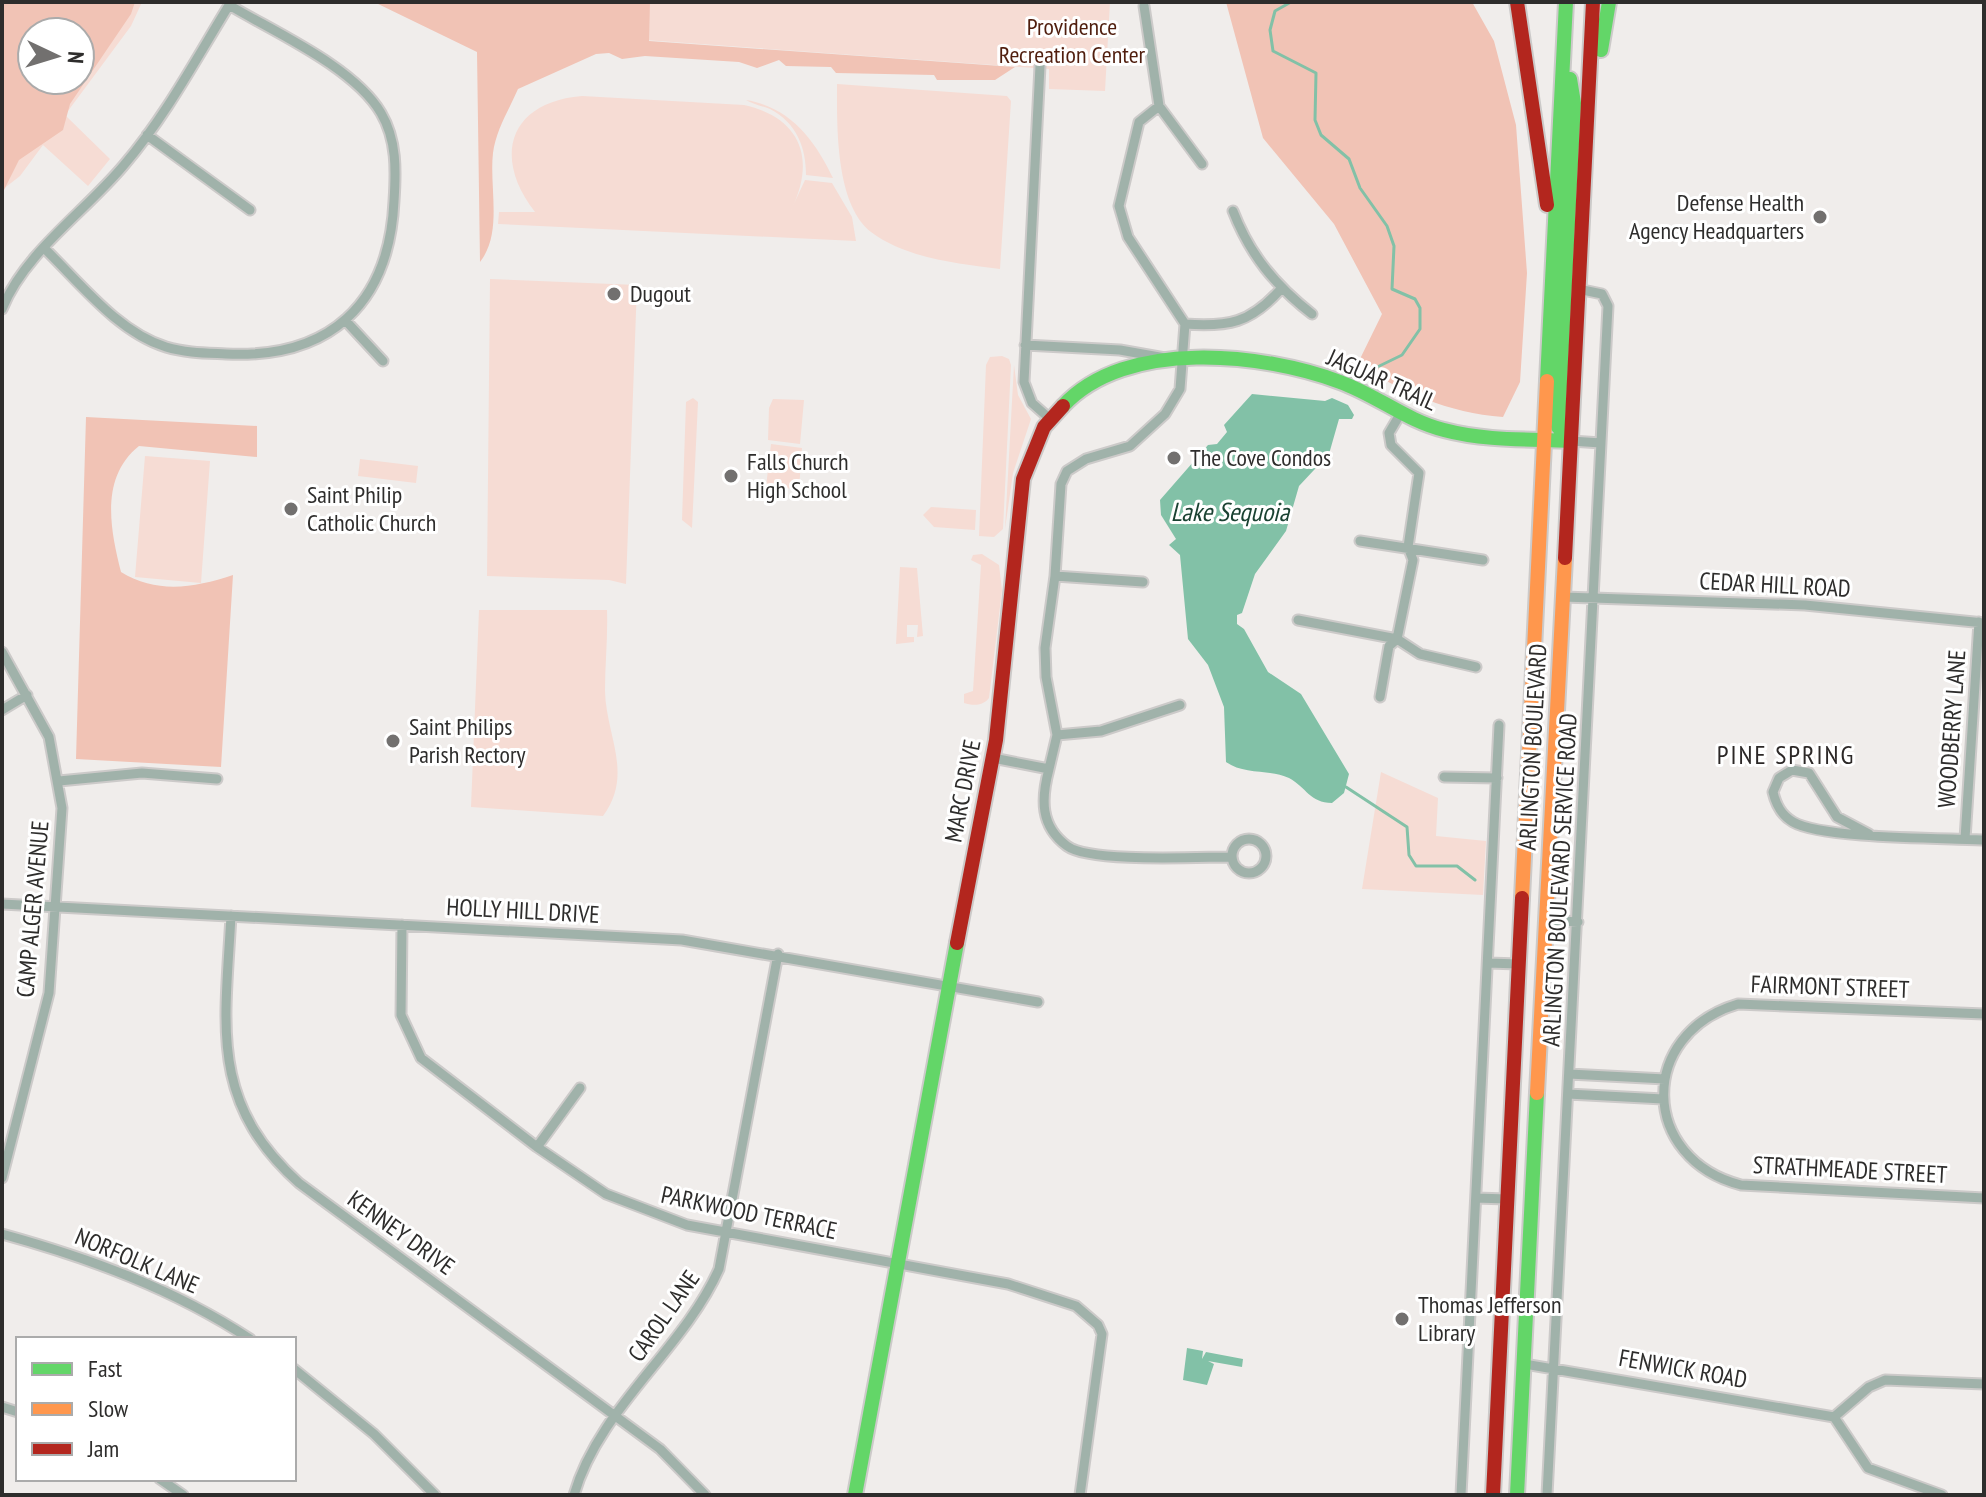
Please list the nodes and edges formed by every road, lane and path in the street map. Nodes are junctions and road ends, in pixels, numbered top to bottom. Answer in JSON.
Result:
{"nodes":[{"id":1,"x":1517,"y":2,"type":"edge"},
{"id":2,"x":1566,"y":2,"type":"edge"},
{"id":3,"x":1593,"y":2,"type":"edge"},
{"id":4,"x":1609,"y":2,"type":"edge"},
{"id":5,"x":230,"y":3,"type":"edge"},
{"id":6,"x":1144,"y":6,"type":"dead end"},
{"id":7,"x":1564,"y":45,"type":"junction"},
{"id":8,"x":1040,"y":66,"type":"dead end"},
{"id":9,"x":1159,"y":106,"type":"junction"},
{"id":10,"x":147,"y":135,"type":"junction"},
{"id":11,"x":1586,"y":136,"type":"junction"},
{"id":12,"x":1202,"y":164,"type":"dead end"},
{"id":13,"x":250,"y":210,"type":"dead end"},
{"id":14,"x":1233,"y":211,"type":"dead end"},
{"id":15,"x":45,"y":249,"type":"junction"},
{"id":16,"x":1578,"y":289,"type":"junction"},
{"id":17,"x":1280,"y":290,"type":"junction"},
{"id":18,"x":1552,"y":291,"type":"junction"},
{"id":19,"x":2,"y":309,"type":"edge"},
{"id":20,"x":1312,"y":314,"type":"dead end"},
{"id":21,"x":345,"y":320,"type":"junction"},
{"id":22,"x":1185,"y":324,"type":"junction"},
{"id":23,"x":1025,"y":345,"type":"junction"},
{"id":24,"x":1177,"y":358,"type":"junction"},
{"id":25,"x":383,"y":361,"type":"dead end"},
{"id":26,"x":1402,"y":411,"type":"junction"},
{"id":27,"x":1050,"y":419,"type":"junction"},
{"id":28,"x":1544,"y":440,"type":"junction"},
{"id":29,"x":1571,"y":441,"type":"junction"},
{"id":30,"x":1601,"y":443,"type":"junction"},
{"id":31,"x":1360,"y":541,"type":"dead end"},
{"id":32,"x":1408,"y":547,"type":"junction"},
{"id":33,"x":1483,"y":560,"type":"dead end"},
{"id":34,"x":1055,"y":576,"type":"junction"},
{"id":35,"x":1143,"y":582,"type":"dead end"},
{"id":36,"x":1563,"y":597,"type":"junction"},
{"id":37,"x":1593,"y":598,"type":"junction"},
{"id":38,"x":1298,"y":620,"type":"dead end"},
{"id":39,"x":1981,"y":623,"type":"edge"},
{"id":40,"x":1397,"y":639,"type":"junction"},
{"id":41,"x":2,"y":652,"type":"edge"},
{"id":42,"x":1476,"y":667,"type":"dead end"},
{"id":43,"x":27,"y":695,"type":"junction"},
{"id":44,"x":1380,"y":697,"type":"dead end"},
{"id":45,"x":1180,"y":705,"type":"dead end"},
{"id":46,"x":2,"y":710,"type":"edge"},
{"id":47,"x":1499,"y":725,"type":"dead end"},
{"id":48,"x":1057,"y":735,"type":"junction"},
{"id":49,"x":993,"y":758,"type":"junction"},
{"id":50,"x":1049,"y":769,"type":"junction"},
{"id":51,"x":1444,"y":777,"type":"dead end"},
{"id":52,"x":1497,"y":778,"type":"junction"},
{"id":53,"x":217,"y":779,"type":"dead end"},
{"id":54,"x":59,"y":781,"type":"junction"},
{"id":55,"x":1869,"y":834,"type":"junction"},
{"id":56,"x":1965,"y":839,"type":"junction"},
{"id":57,"x":1984,"y":840,"type":"edge"},
{"id":58,"x":1231,"y":857,"type":"dead end"},
{"id":59,"x":2,"y":904,"type":"edge"},
{"id":60,"x":57,"y":907,"type":"junction"},
{"id":61,"x":231,"y":916,"type":"junction"},
{"id":62,"x":1546,"y":920,"type":"junction"},
{"id":63,"x":1578,"y":922,"type":"junction"},
{"id":64,"x":402,"y":925,"type":"junction"},
{"id":65,"x":778,"y":954,"type":"junction"},
{"id":66,"x":1488,"y":963,"type":"junction"},
{"id":67,"x":1519,"y":964,"type":"junction"},
{"id":68,"x":949,"y":986,"type":"junction"},
{"id":69,"x":1038,"y":1002,"type":"dead end"},
{"id":70,"x":1984,"y":1014,"type":"edge"},
{"id":71,"x":1569,"y":1074,"type":"junction"},
{"id":72,"x":1665,"y":1079,"type":"junction"},
{"id":73,"x":580,"y":1088,"type":"dead end"},
{"id":74,"x":1568,"y":1094,"type":"junction"},
{"id":75,"x":1663,"y":1099,"type":"junction"},
{"id":76,"x":537,"y":1147,"type":"junction"},
{"id":77,"x":2,"y":1178,"type":"edge"},
{"id":78,"x":1476,"y":1198,"type":"junction"},
{"id":79,"x":1984,"y":1198,"type":"edge"},
{"id":80,"x":1507,"y":1199,"type":"junction"},
{"id":81,"x":726,"y":1232,"type":"junction"},
{"id":82,"x":2,"y":1234,"type":"edge"},
{"id":83,"x":899,"y":1264,"type":"junction"},
{"id":84,"x":246,"y":1337,"type":"edge"},
{"id":85,"x":1524,"y":1364,"type":"junction"},
{"id":86,"x":1553,"y":1366,"type":"junction"},
{"id":87,"x":296,"y":1371,"type":"edge"},
{"id":88,"x":1984,"y":1384,"type":"edge"},
{"id":89,"x":618,"y":1416,"type":"junction"},
{"id":90,"x":1834,"y":1417,"type":"junction"},
{"id":91,"x":163,"y":1481,"type":"edge"},
{"id":92,"x":183,"y":1495,"type":"edge"},
{"id":93,"x":435,"y":1495,"type":"edge"},
{"id":94,"x":574,"y":1495,"type":"edge"},
{"id":95,"x":705,"y":1495,"type":"edge"},
{"id":96,"x":855,"y":1495,"type":"edge"},
{"id":97,"x":1080,"y":1495,"type":"edge"},
{"id":98,"x":1461,"y":1495,"type":"edge"},
{"id":99,"x":1493,"y":1495,"type":"edge"},
{"id":100,"x":1517,"y":1495,"type":"edge"},
{"id":101,"x":1547,"y":1495,"type":"edge"},
{"id":102,"x":1939,"y":1495,"type":"edge"}],
"edges":[{"from":1,"to":18,"type":"main road"},
{"from":2,"to":7,"type":"main road","name":"ARLINGTON BOULEVARD"},
{"from":3,"to":11,"type":"main road","name":"ARLINGTON BOULEVARD"},
{"from":4,"to":11,"type":"main road"},
{"from":5,"to":10,"type":"street"},
{"from":5,"to":21,"type":"street"},
{"from":6,"to":9,"type":"street"},
{"from":7,"to":18,"type":"main road","name":"ARLINGTON BOULEVARD"},
{"from":7,"to":29,"type":"main road"},
{"from":8,"to":23,"type":"street"},
{"from":9,"to":12,"type":"street"},
{"from":9,"to":22,"type":"street"},
{"from":10,"to":13,"type":"street"},
{"from":10,"to":15,"type":"street"},
{"from":11,"to":16,"type":"main road","name":"ARLINGTON BOULEVARD"},
{"from":14,"to":17,"type":"street"},
{"from":15,"to":19,"type":"street"},
{"from":15,"to":21,"type":"street"},
{"from":16,"to":29,"type":"main road","name":"ARLINGTON BOULEVARD"},
{"from":16,"to":30,"type":"street","name":"ARLINGTON BOULEVARD SERVICE ROAD"},
{"from":17,"to":20,"type":"street"},
{"from":17,"to":22,"type":"street"},
{"from":18,"to":28,"type":"main road","name":"ARLINGTON BOULEVARD"},
{"from":21,"to":25,"type":"street"},
{"from":22,"to":24,"type":"street"},
{"from":23,"to":24,"type":"street"},
{"from":23,"to":27,"type":"street"},
{"from":24,"to":26,"type":"main road","name":"JAGUAR TRAIL"},
{"from":24,"to":27,"type":"main road","name":"JAGUAR TRAIL"},
{"from":24,"to":34,"type":"street"},
{"from":26,"to":28,"type":"main road","name":"JAGUAR TRAIL"},
{"from":26,"to":32,"type":"street"},
{"from":27,"to":49,"type":"main road","name":"MARC DRIVE"},
{"from":28,"to":29,"type":"main road","name":"JAGUAR TRAIL"},
{"from":28,"to":67,"type":"main road","name":"ARLINGTON BOULEVARD"},
{"from":29,"to":30,"type":"street"},
{"from":29,"to":36,"type":"main road","name":"ARLINGTON BOULEVARD"},
{"from":30,"to":37,"type":"street","name":"ARLINGTON BOULEVARD SERVICE ROAD"},
{"from":31,"to":32,"type":"street"},
{"from":32,"to":33,"type":"street"},
{"from":32,"to":40,"type":"street"},
{"from":34,"to":35,"type":"street"},
{"from":34,"to":48,"type":"street"},
{"from":36,"to":37,"type":"street","name":"CEDAR HILL ROAD"},
{"from":36,"to":62,"type":"main road","name":"ARLINGTON BOULEVARD"},
{"from":37,"to":39,"type":"street","name":"CEDAR HILL ROAD"},
{"from":37,"to":63,"type":"street","name":"ARLINGTON BOULEVARD SERVICE ROAD"},
{"from":38,"to":40,"type":"street"},
{"from":39,"to":56,"type":"street","name":"WOODBERRY LANE"},
{"from":40,"to":42,"type":"street"},
{"from":40,"to":44,"type":"street"},
{"from":41,"to":43,"type":"street","name":"CAMP ALGER AVENUE"},
{"from":43,"to":46,"type":"street"},
{"from":43,"to":54,"type":"street","name":"CAMP ALGER AVENUE"},
{"from":45,"to":48,"type":"street"},
{"from":47,"to":52,"type":"street"},
{"from":48,"to":50,"type":"street"},
{"from":49,"to":50,"type":"street"},
{"from":49,"to":68,"type":"main road","name":"MARC DRIVE"},
{"from":50,"to":58,"type":"street"},
{"from":51,"to":52,"type":"street"},
{"from":52,"to":66,"type":"street"},
{"from":53,"to":54,"type":"street"},
{"from":54,"to":60,"type":"street","name":"CAMP ALGER AVENUE"},
{"from":55,"to":55,"type":"street"},
{"from":55,"to":56,"type":"street"},
{"from":56,"to":57,"type":"street"},
{"from":59,"to":60,"type":"street","name":"HOLLY HILL DRIVE"},
{"from":60,"to":61,"type":"street","name":"HOLLY HILL DRIVE"},
{"from":60,"to":77,"type":"street","name":"CAMP ALGER AVENUE"},
{"from":61,"to":64,"type":"street","name":"HOLLY HILL DRIVE"},
{"from":61,"to":89,"type":"street","name":"KENNEY DRIVE"},
{"from":62,"to":63,"type":"street"},
{"from":62,"to":85,"type":"main road","name":"ARLINGTON BOULEVARD"},
{"from":63,"to":71,"type":"street","name":"ARLINGTON BOULEVARD SERVICE ROAD"},
{"from":64,"to":65,"type":"street","name":"HOLLY HILL DRIVE"},
{"from":64,"to":76,"type":"street","name":"PARKWOOD TERRACE"},
{"from":65,"to":68,"type":"street","name":"HOLLY HILL DRIVE"},
{"from":65,"to":81,"type":"street","name":"CAROL LANE"},
{"from":66,"to":67,"type":"street"},
{"from":66,"to":78,"type":"street"},
{"from":67,"to":80,"type":"main road","name":"ARLINGTON BOULEVARD"},
{"from":68,"to":69,"type":"street","name":"HOLLY HILL DRIVE"},
{"from":68,"to":83,"type":"main road","name":"MARC DRIVE"},
{"from":70,"to":72,"type":"street","name":"FAIRMONT STREET"},
{"from":71,"to":72,"type":"street"},
{"from":71,"to":74,"type":"street","name":"ARLINGTON BOULEVARD SERVICE ROAD"},
{"from":72,"to":75,"type":"street","name":"FAIRMONT STREET"},
{"from":73,"to":76,"type":"street"},
{"from":74,"to":75,"type":"street"},
{"from":74,"to":86,"type":"street","name":"ARLINGTON BOULEVARD SERVICE ROAD"},
{"from":75,"to":79,"type":"street","name":"STRATHMEADE STREET"},
{"from":76,"to":81,"type":"street","name":"PARKWOOD TERRACE"},
{"from":78,"to":80,"type":"street"},
{"from":78,"to":98,"type":"street"},
{"from":80,"to":99,"type":"main road","name":"ARLINGTON BOULEVARD"},
{"from":81,"to":83,"type":"street","name":"PARKWOOD TERRACE"},
{"from":81,"to":89,"type":"street","name":"CAROL LANE"},
{"from":82,"to":84,"type":"street","name":"NORFOLK LANE"},
{"from":83,"to":96,"type":"main road","name":"MARC DRIVE"},
{"from":83,"to":97,"type":"street","name":"PARKWOOD TERRACE"},
{"from":85,"to":86,"type":"street","name":"FENWICK ROAD"},
{"from":85,"to":100,"type":"main road","name":"ARLINGTON BOULEVARD"},
{"from":86,"to":90,"type":"street","name":"FENWICK ROAD"},
{"from":86,"to":101,"type":"street","name":"ARLINGTON BOULEVARD SERVICE ROAD"},
{"from":87,"to":93,"type":"street"},
{"from":88,"to":90,"type":"street"},
{"from":89,"to":94,"type":"street","name":"CAROL LANE"},
{"from":89,"to":95,"type":"street","name":"KENNEY DRIVE"},
{"from":90,"to":102,"type":"street"},
{"from":91,"to":92,"type":"street"}]}
